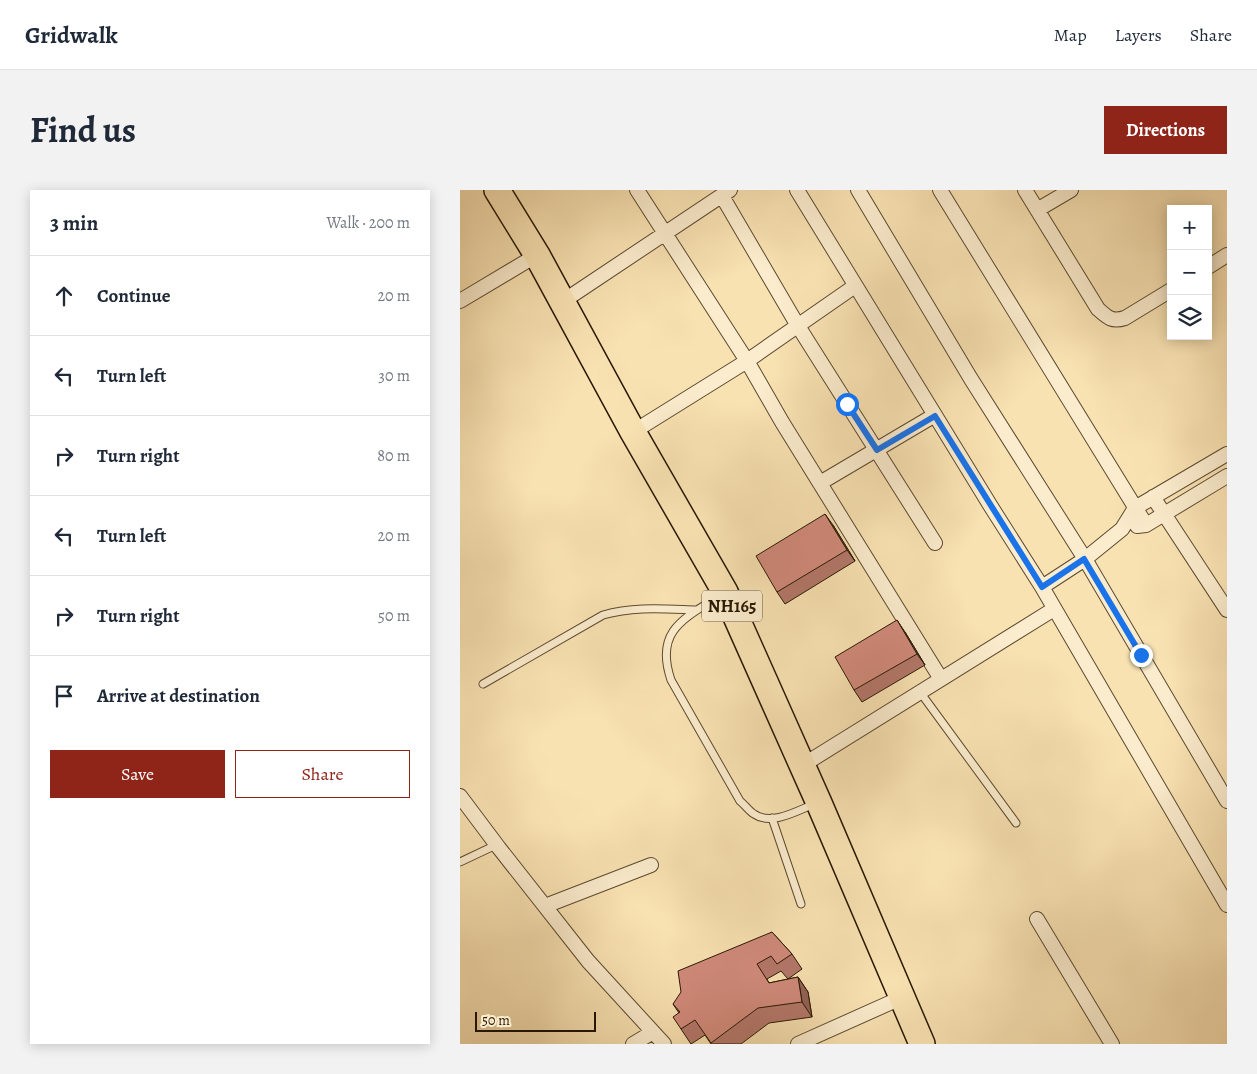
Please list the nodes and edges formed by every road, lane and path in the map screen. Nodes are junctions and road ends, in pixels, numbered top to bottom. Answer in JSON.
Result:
{"nodes":[{"id":1,"x":498,"y":190,"type":"edge"},
{"id":2,"x":636,"y":190,"type":"edge"},
{"id":3,"x":797,"y":190,"type":"edge"},
{"id":4,"x":858,"y":190,"type":"edge"},
{"id":5,"x":940,"y":190,"type":"edge"},
{"id":6,"x":1025,"y":190,"type":"edge"},
{"id":7,"x":1071,"y":190,"type":"edge"},
{"id":8,"x":726,"y":193,"type":"edge"},
{"id":9,"x":1037,"y":210,"type":"junction"},
{"id":10,"x":665,"y":234,"type":"junction"},
{"id":11,"x":1227,"y":255,"type":"edge"},
{"id":12,"x":537,"y":256,"type":"junction"},
{"id":13,"x":1212,"y":264,"type":"edge"},
{"id":14,"x":855,"y":286,"type":"junction"},
{"id":15,"x":1167,"y":292,"type":"edge"},
{"id":16,"x":460,"y":301,"type":"edge"},
{"id":17,"x":562,"y":302,"type":"junction"},
{"id":18,"x":798,"y":326,"type":"junction"},
{"id":19,"x":747,"y":361,"type":"junction"},
{"id":20,"x":935,"y":416,"type":"junction"},
{"id":21,"x":633,"y":432,"type":"junction"},
{"id":22,"x":877,"y":450,"type":"junction"},
{"id":23,"x":1227,"y":454,"type":"edge"},
{"id":24,"x":1227,"y":476,"type":"edge"},
{"id":25,"x":820,"y":483,"type":"junction"},
{"id":26,"x":1153,"y":497,"type":"junction"},
{"id":27,"x":1135,"y":508,"type":"junction"},
{"id":28,"x":1164,"y":513,"type":"junction"},
{"id":29,"x":1146,"y":525,"type":"junction"},
{"id":30,"x":1122,"y":529,"type":"junction"},
{"id":31,"x":936,"y":543,"type":"dead end"},
{"id":32,"x":1080,"y":562,"type":"junction"},
{"id":33,"x":1042,"y":587,"type":"junction"},
{"id":34,"x":726,"y":592,"type":"junction"},
{"id":35,"x":1054,"y":609,"type":"junction"},
{"id":36,"x":697,"y":610,"type":"junction"},
{"id":37,"x":1227,"y":610,"type":"edge"},
{"id":38,"x":941,"y":679,"type":"junction"},
{"id":39,"x":483,"y":684,"type":"dead end"},
{"id":40,"x":920,"y":692,"type":"junction"},
{"id":41,"x":803,"y":765,"type":"junction"},
{"id":42,"x":460,"y":796,"type":"edge"},
{"id":43,"x":1227,"y":800,"type":"edge"},
{"id":44,"x":819,"y":803,"type":"junction"},
{"id":45,"x":772,"y":818,"type":"junction"},
{"id":46,"x":1016,"y":823,"type":"dead end"},
{"id":47,"x":496,"y":845,"type":"junction"},
{"id":48,"x":460,"y":862,"type":"edge"},
{"id":49,"x":651,"y":864,"type":"dead end"},
{"id":50,"x":801,"y":904,"type":"dead end"},
{"id":51,"x":1227,"y":905,"type":"edge"},
{"id":52,"x":545,"y":906,"type":"junction"},
{"id":53,"x":1037,"y":919,"type":"dead end"},
{"id":54,"x":903,"y":997,"type":"junction"},
{"id":55,"x":653,"y":1032,"type":"junction"},
{"id":56,"x":633,"y":1044,"type":"edge"},
{"id":57,"x":664,"y":1044,"type":"edge"},
{"id":58,"x":798,"y":1044,"type":"edge"},
{"id":59,"x":922,"y":1044,"type":"edge"},
{"id":60,"x":1112,"y":1044,"type":"edge"}],
"edges":[{"from":1,"to":12,"type":"highway","number":"NH165"},
{"from":2,"to":10,"type":"street"},
{"from":3,"to":14,"type":"street"},
{"from":4,"to":32,"type":"street"},
{"from":5,"to":27,"type":"street"},
{"from":6,"to":9,"type":"street"},
{"from":7,"to":9,"type":"street"},
{"from":8,"to":10,"type":"street"},
{"from":8,"to":18,"type":"street"},
{"from":9,"to":15,"type":"street"},
{"from":10,"to":17,"type":"street"},
{"from":10,"to":19,"type":"street"},
{"from":11,"to":13,"type":"street"},
{"from":12,"to":16,"type":"street"},
{"from":12,"to":17,"type":"highway","number":"NH165"},
{"from":14,"to":18,"type":"street"},
{"from":14,"to":20,"type":"street"},
{"from":17,"to":21,"type":"highway","number":"NH165"},
{"from":18,"to":19,"type":"street"},
{"from":18,"to":22,"type":"street"},
{"from":19,"to":21,"type":"street"},
{"from":19,"to":25,"type":"street"},
{"from":20,"to":22,"type":"street"},
{"from":20,"to":33,"type":"street"},
{"from":21,"to":34,"type":"highway","number":"NH165"},
{"from":22,"to":25,"type":"street"},
{"from":22,"to":31,"type":"street"},
{"from":23,"to":26,"type":"street"},
{"from":24,"to":28,"type":"street"},
{"from":25,"to":38,"type":"street"},
{"from":26,"to":27,"type":"street"},
{"from":26,"to":28,"type":"street"},
{"from":27,"to":29,"type":"street"},
{"from":27,"to":30,"type":"street"},
{"from":28,"to":29,"type":"street"},
{"from":28,"to":37,"type":"street"},
{"from":29,"to":30,"type":"street"},
{"from":30,"to":32,"type":"street"},
{"from":32,"to":33,"type":"street"},
{"from":32,"to":43,"type":"street"},
{"from":33,"to":35,"type":"street"},
{"from":34,"to":36,"type":"lane"},
{"from":34,"to":41,"type":"highway","number":"NH165"},
{"from":35,"to":38,"type":"street"},
{"from":35,"to":51,"type":"street"},
{"from":36,"to":39,"type":"lane"},
{"from":36,"to":45,"type":"lane"},
{"from":38,"to":40,"type":"street"},
{"from":40,"to":41,"type":"street"},
{"from":40,"to":46,"type":"lane"},
{"from":41,"to":44,"type":"highway","number":"NH165"},
{"from":42,"to":47,"type":"street"},
{"from":44,"to":45,"type":"lane"},
{"from":44,"to":54,"type":"highway","number":"NH165"},
{"from":45,"to":50,"type":"lane"},
{"from":47,"to":48,"type":"lane"},
{"from":47,"to":52,"type":"street"},
{"from":49,"to":52,"type":"street"},
{"from":52,"to":55,"type":"street"},
{"from":53,"to":60,"type":"street"},
{"from":54,"to":58,"type":"street"},
{"from":54,"to":59,"type":"highway","number":"NH165"},
{"from":55,"to":56,"type":"street"},
{"from":55,"to":57,"type":"street"}]}
